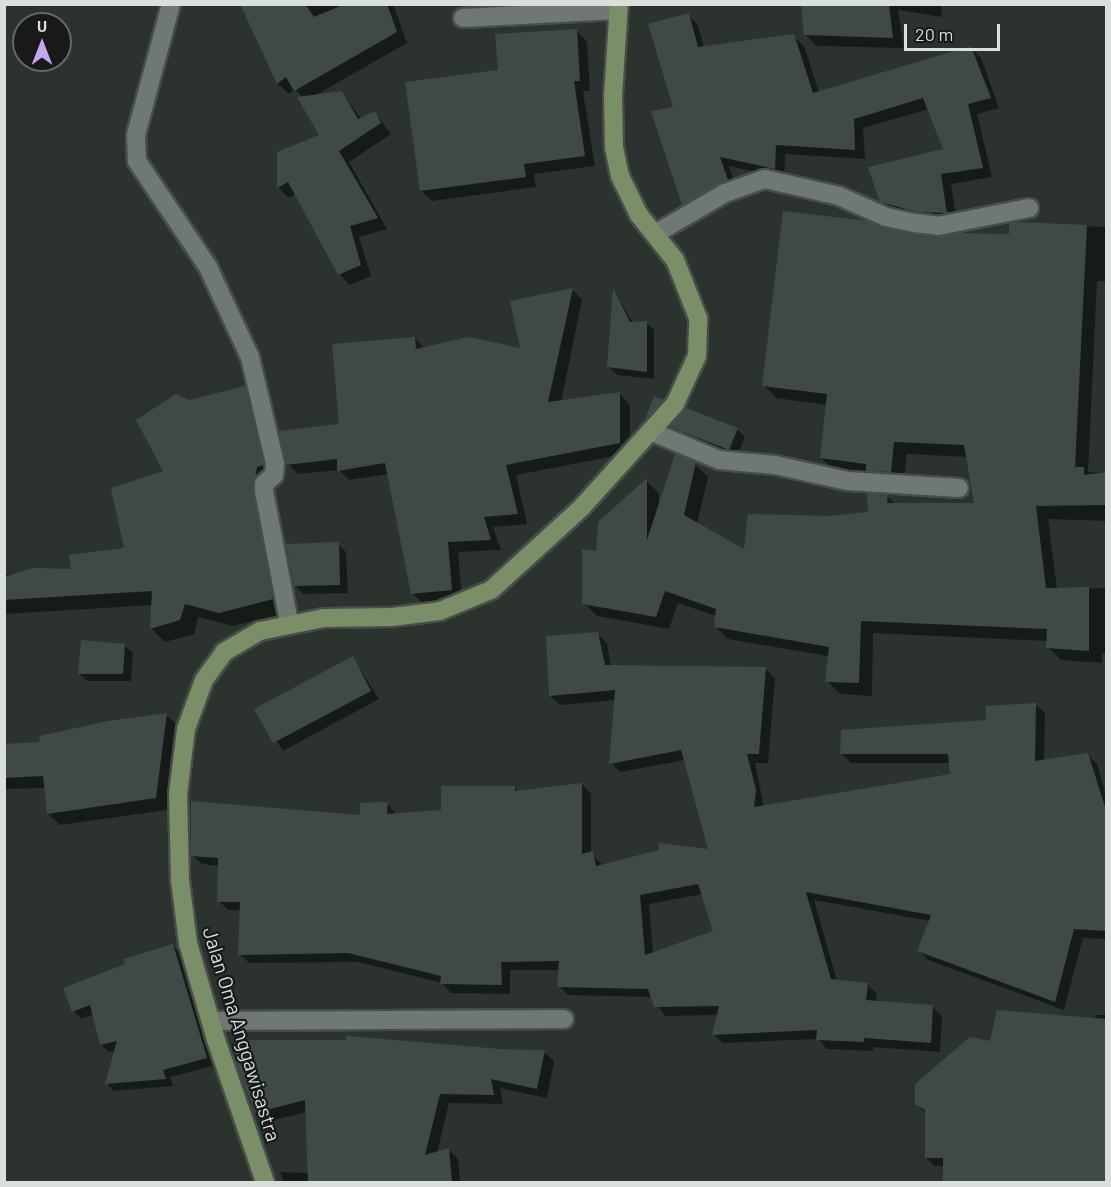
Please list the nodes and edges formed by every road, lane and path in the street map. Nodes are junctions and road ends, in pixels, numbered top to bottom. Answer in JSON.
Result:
{"nodes":[{"id":1,"x":171,"y":4,"type":"edge"},
{"id":2,"x":619,"y":7,"type":"edge"},
{"id":3,"x":463,"y":18,"type":"dead end"},
{"id":4,"x":1029,"y":208,"type":"dead end"},
{"id":5,"x":655,"y":234,"type":"junction"},
{"id":6,"x":650,"y":431,"type":"junction"},
{"id":7,"x":959,"y":488,"type":"dead end"},
{"id":8,"x":289,"y":622,"type":"junction"},
{"id":9,"x":564,"y":1019,"type":"dead end"},
{"id":10,"x":211,"y":1021,"type":"junction"},
{"id":11,"x":265,"y":1182,"type":"edge"}],
"edges":[{"from":1,"to":8,"type":"street"},
{"from":2,"to":3,"type":"street"},
{"from":2,"to":5,"type":"main road","name":"Jalan Oma Anggawisastra"},
{"from":4,"to":5,"type":"street"},
{"from":5,"to":6,"type":"main road","name":"Jalan Oma Anggawisastra"},
{"from":6,"to":7,"type":"street"},
{"from":6,"to":8,"type":"main road","name":"Jalan Oma Anggawisastra"},
{"from":8,"to":10,"type":"main road","name":"Jalan Oma Anggawisastra"},
{"from":9,"to":10,"type":"street"},
{"from":10,"to":11,"type":"main road","name":"Jalan Oma Anggawisastra"}]}
